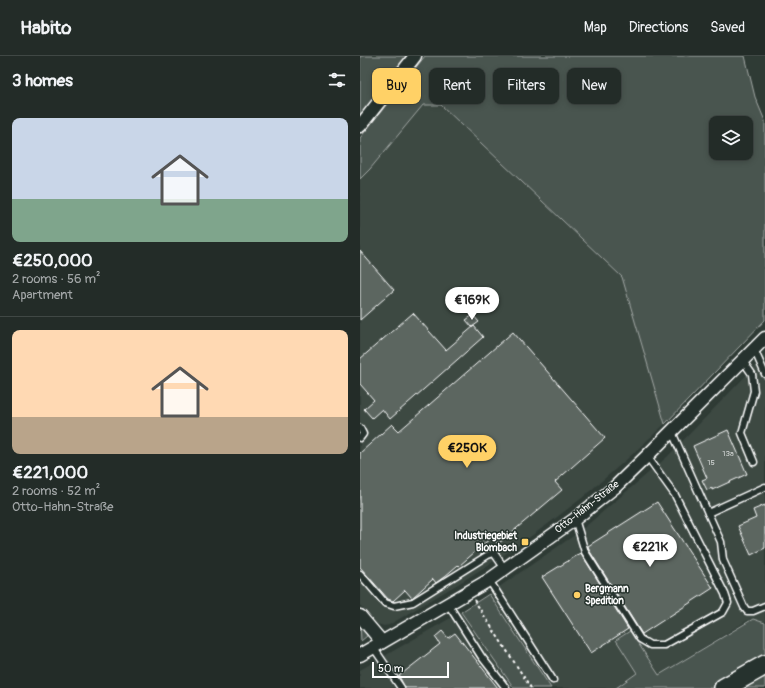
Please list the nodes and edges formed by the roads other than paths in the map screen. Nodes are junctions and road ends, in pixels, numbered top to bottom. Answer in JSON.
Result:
{"nodes":[{"id":1,"x":415,"y":56,"type":"edge"},
{"id":2,"x":360,"y":126,"type":"edge"},
{"id":3,"x":765,"y":338,"type":"edge"},
{"id":4,"x":754,"y":349,"type":"junction"},
{"id":5,"x":743,"y":361,"type":"junction"},
{"id":6,"x":765,"y":374,"type":"edge"},
{"id":7,"x":360,"y":428,"type":"edge"},
{"id":8,"x":672,"y":432,"type":"junction"},
{"id":9,"x":360,"y":438,"type":"edge"},
{"id":10,"x":647,"y":456,"type":"junction"},
{"id":11,"x":754,"y":462,"type":"dead end"},
{"id":12,"x":765,"y":487,"type":"edge"},
{"id":13,"x":708,"y":513,"type":"junction"},
{"id":14,"x":575,"y":519,"type":"junction"},
{"id":15,"x":505,"y":569,"type":"junction"},
{"id":16,"x":360,"y":574,"type":"edge"},
{"id":17,"x":489,"y":580,"type":"junction"},
{"id":18,"x":448,"y":604,"type":"junction"},
{"id":19,"x":765,"y":606,"type":"edge"},
{"id":20,"x":360,"y":616,"type":"edge"},
{"id":21,"x":378,"y":645,"type":"junction"},
{"id":22,"x":360,"y":655,"type":"edge"},
{"id":23,"x":765,"y":666,"type":"edge"},
{"id":24,"x":553,"y":680,"type":"dead end"},
{"id":25,"x":401,"y":688,"type":"edge"},
{"id":26,"x":506,"y":688,"type":"edge"},
{"id":27,"x":724,"y":688,"type":"edge"}],
"edges":[{"from":1,"to":2,"type":"street"},
{"from":3,"to":4,"type":"street","name":"Otto-Hahn-Straße"},
{"from":4,"to":5,"type":"street","name":"Otto-Hahn-Straße"},
{"from":4,"to":6,"type":"lane"},
{"from":5,"to":8,"type":"street","name":"Otto-Hahn-Straße"},
{"from":5,"to":11,"type":"lane"},
{"from":7,"to":9,"type":"lane"},
{"from":8,"to":10,"type":"street","name":"Otto-Hahn-Straße"},
{"from":8,"to":13,"type":"lane"},
{"from":10,"to":14,"type":"street","name":"Otto-Hahn-Straße"},
{"from":10,"to":14,"type":"lane"},
{"from":12,"to":13,"type":"lane"},
{"from":13,"to":19,"type":"lane"},
{"from":14,"to":15,"type":"street","name":"Otto-Hahn-Straße"},
{"from":15,"to":16,"type":"lane"},
{"from":15,"to":17,"type":"street","name":"Otto-Hahn-Straße"},
{"from":17,"to":18,"type":"street","name":"Otto-Hahn-Straße"},
{"from":17,"to":24,"type":"lane"},
{"from":18,"to":21,"type":"street","name":"Otto-Hahn-Straße"},
{"from":18,"to":26,"type":"lane"},
{"from":20,"to":21,"type":"street"},
{"from":21,"to":22,"type":"street","name":"Otto-Hahn-Straße"},
{"from":21,"to":25,"type":"lane"},
{"from":23,"to":27,"type":"main road"}]}
